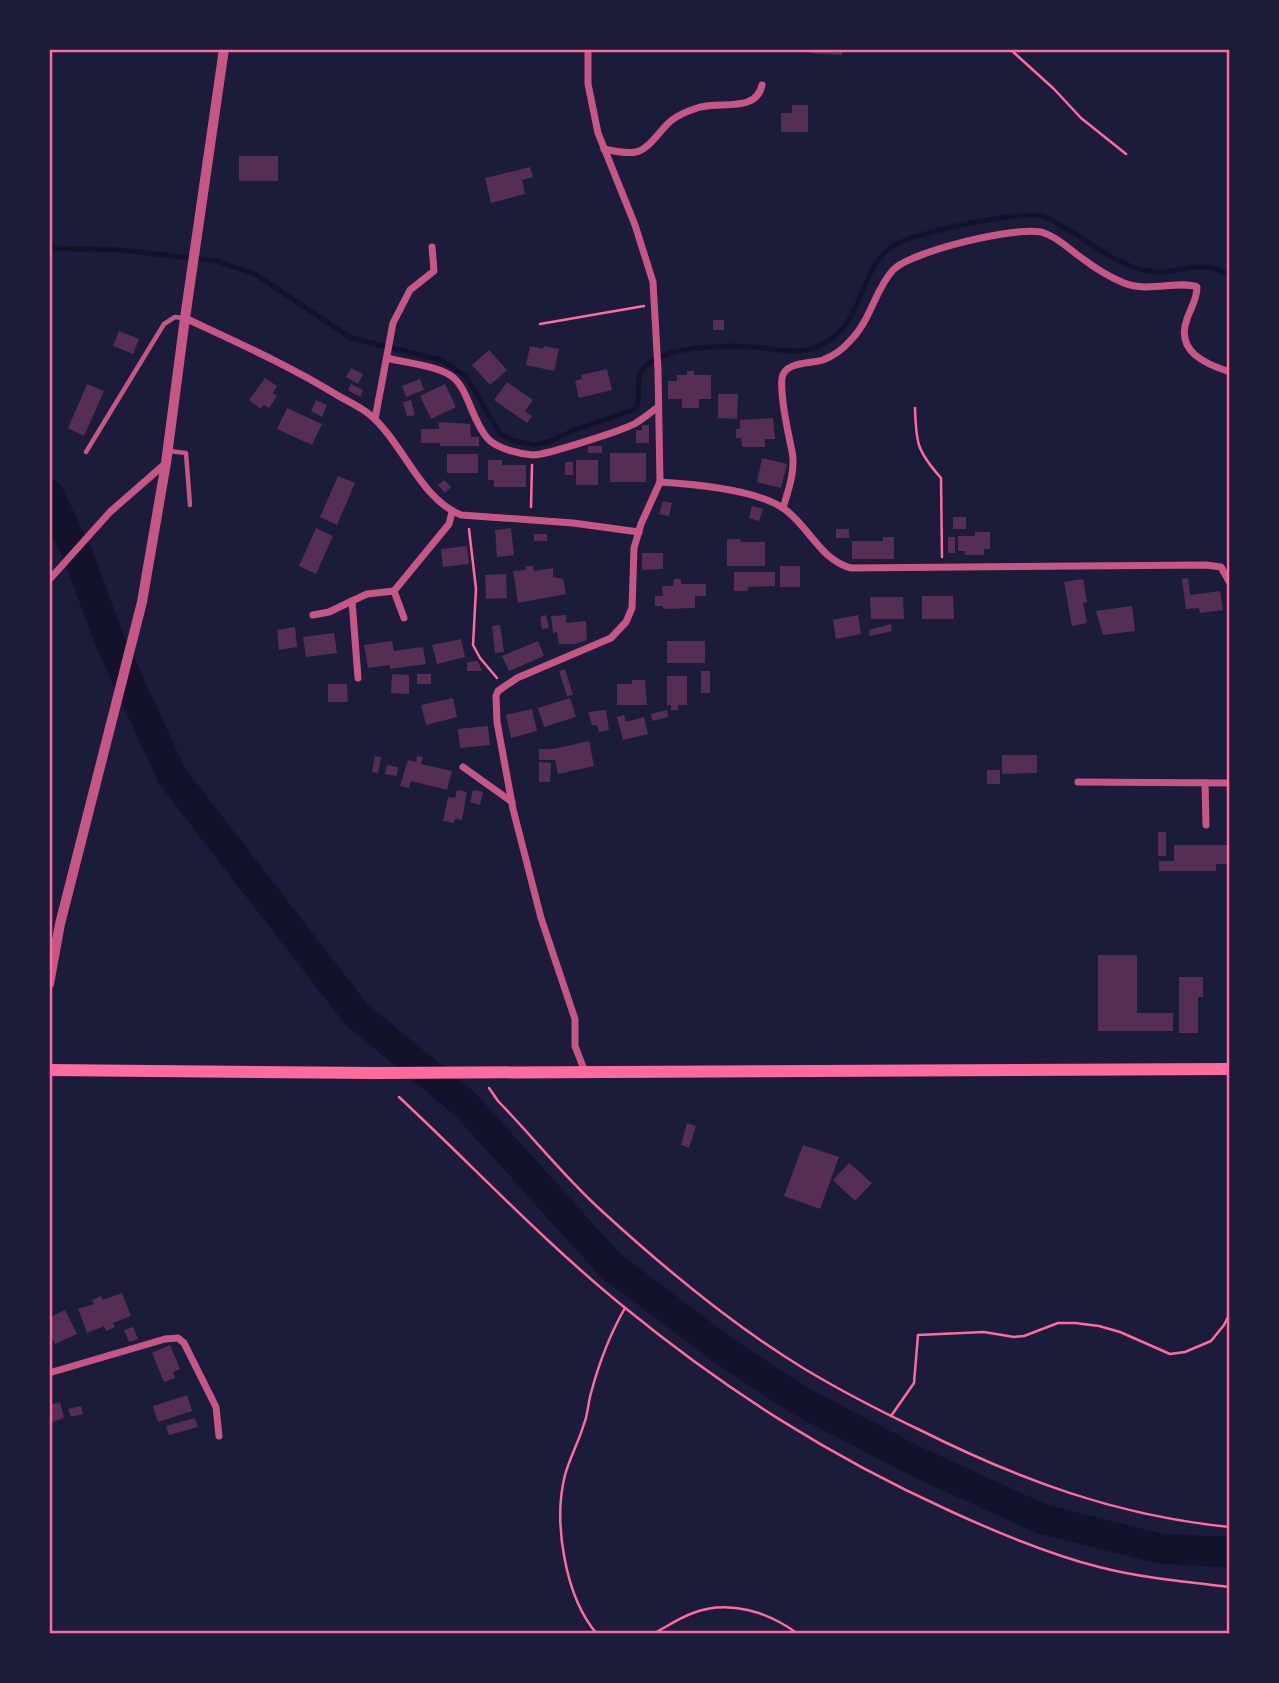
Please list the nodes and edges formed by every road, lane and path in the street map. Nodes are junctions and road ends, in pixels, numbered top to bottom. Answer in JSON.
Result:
{"nodes":[{"id":1,"x":224,"y":49,"type":"edge"},
{"id":2,"x":588,"y":49,"type":"edge"},
{"id":3,"x":1010,"y":49,"type":"edge"},
{"id":4,"x":762,"y":85,"type":"dead end"},
{"id":5,"x":604,"y":149,"type":"junction"},
{"id":6,"x":1126,"y":154,"type":"dead end"},
{"id":7,"x":432,"y":247,"type":"dead end"},
{"id":8,"x":654,"y":304,"type":"junction"},
{"id":9,"x":185,"y":318,"type":"junction"},
{"id":10,"x":540,"y":324,"type":"dead end"},
{"id":11,"x":387,"y":355,"type":"junction"},
{"id":12,"x":1230,"y":372,"type":"edge"},
{"id":13,"x":658,"y":407,"type":"junction"},
{"id":14,"x":915,"y":408,"type":"dead end"},
{"id":15,"x":375,"y":419,"type":"junction"},
{"id":16,"x":168,"y":451,"type":"junction"},
{"id":17,"x":86,"y":452,"type":"dead end"},
{"id":18,"x":532,"y":455,"type":"junction"},
{"id":19,"x":166,"y":463,"type":"junction"},
{"id":20,"x":660,"y":482,"type":"junction"},
{"id":21,"x":190,"y":505,"type":"dead end"},
{"id":22,"x":783,"y":508,"type":"junction"},
{"id":23,"x":452,"y":512,"type":"junction"},
{"id":24,"x":469,"y":515,"type":"junction"},
{"id":25,"x":530,"y":520,"type":"junction"},
{"id":26,"x":639,"y":532,"type":"junction"},
{"id":27,"x":1230,"y":562,"type":"edge"},
{"id":28,"x":942,"y":567,"type":"junction"},
{"id":29,"x":1217,"y":567,"type":"junction"},
{"id":30,"x":49,"y":580,"type":"edge"},
{"id":31,"x":1230,"y":583,"type":"edge"},
{"id":32,"x":394,"y":591,"type":"junction"},
{"id":33,"x":352,"y":601,"type":"junction"},
{"id":34,"x":313,"y":615,"type":"dead end"},
{"id":35,"x":404,"y":618,"type":"dead end"},
{"id":36,"x":358,"y":678,"type":"dead end"},
{"id":37,"x":503,"y":686,"type":"junction"},
{"id":38,"x":463,"y":767,"type":"dead end"},
{"id":39,"x":1078,"y":782,"type":"dead end"},
{"id":40,"x":1205,"y":783,"type":"junction"},
{"id":41,"x":1230,"y":783,"type":"edge"},
{"id":42,"x":512,"y":802,"type":"junction"},
{"id":43,"x":1206,"y":825,"type":"dead end"},
{"id":44,"x":49,"y":984,"type":"edge"},
{"id":45,"x":1230,"y":1069,"type":"edge"},
{"id":46,"x":49,"y":1070,"type":"edge"},
{"id":47,"x":478,"y":1072,"type":"junction"},
{"id":48,"x":584,"y":1072,"type":"junction"},
{"id":49,"x":399,"y":1097,"type":"dead end"},
{"id":50,"x":625,"y":1308,"type":"junction"},
{"id":51,"x":1230,"y":1313,"type":"edge"},
{"id":52,"x":49,"y":1373,"type":"edge"},
{"id":53,"x":891,"y":1416,"type":"junction"},
{"id":54,"x":219,"y":1436,"type":"dead end"},
{"id":55,"x":1230,"y":1527,"type":"edge"},
{"id":56,"x":1230,"y":1587,"type":"edge"},
{"id":57,"x":597,"y":1634,"type":"edge"},
{"id":58,"x":653,"y":1634,"type":"edge"},
{"id":59,"x":798,"y":1634,"type":"edge"}],
"edges":[{"from":1,"to":9,"type":"street"},
{"from":2,"to":5,"type":"street"},
{"from":3,"to":6,"type":"path"},
{"from":4,"to":5,"type":"street"},
{"from":5,"to":8,"type":"street"},
{"from":7,"to":11,"type":"street"},
{"from":8,"to":10,"type":"path"},
{"from":8,"to":13,"type":"street"},
{"from":9,"to":15,"type":"street"},
{"from":9,"to":16,"type":"street"},
{"from":9,"to":17,"type":"lane"},
{"from":11,"to":15,"type":"street"},
{"from":11,"to":18,"type":"street"},
{"from":12,"to":22,"type":"street"},
{"from":13,"to":18,"type":"street"},
{"from":13,"to":20,"type":"street"},
{"from":14,"to":28,"type":"path"},
{"from":15,"to":23,"type":"street"},
{"from":16,"to":19,"type":"street"},
{"from":16,"to":21,"type":"lane"},
{"from":18,"to":25,"type":"path"},
{"from":19,"to":30,"type":"street"},
{"from":19,"to":44,"type":"street"},
{"from":20,"to":22,"type":"street"},
{"from":20,"to":26,"type":"street"},
{"from":22,"to":28,"type":"street"},
{"from":23,"to":24,"type":"street"},
{"from":23,"to":32,"type":"street"},
{"from":24,"to":25,"type":"street"},
{"from":24,"to":37,"type":"path"},
{"from":25,"to":26,"type":"street"},
{"from":26,"to":37,"type":"street"},
{"from":27,"to":29,"type":"street"},
{"from":28,"to":29,"type":"street"},
{"from":29,"to":31,"type":"street"},
{"from":32,"to":33,"type":"street"},
{"from":32,"to":35,"type":"street"},
{"from":33,"to":34,"type":"street"},
{"from":33,"to":36,"type":"street"},
{"from":37,"to":42,"type":"street"},
{"from":38,"to":42,"type":"street"},
{"from":39,"to":40,"type":"street"},
{"from":40,"to":41,"type":"street"},
{"from":40,"to":43,"type":"street"},
{"from":42,"to":48,"type":"street"},
{"from":45,"to":48,"type":"main road"},
{"from":46,"to":47,"type":"main road"},
{"from":47,"to":48,"type":"main road"},
{"from":47,"to":53,"type":"path"},
{"from":49,"to":50,"type":"path"},
{"from":50,"to":56,"type":"path"},
{"from":50,"to":57,"type":"path"},
{"from":51,"to":53,"type":"path"},
{"from":52,"to":54,"type":"street"},
{"from":53,"to":55,"type":"path"},
{"from":58,"to":59,"type":"path"}]}
